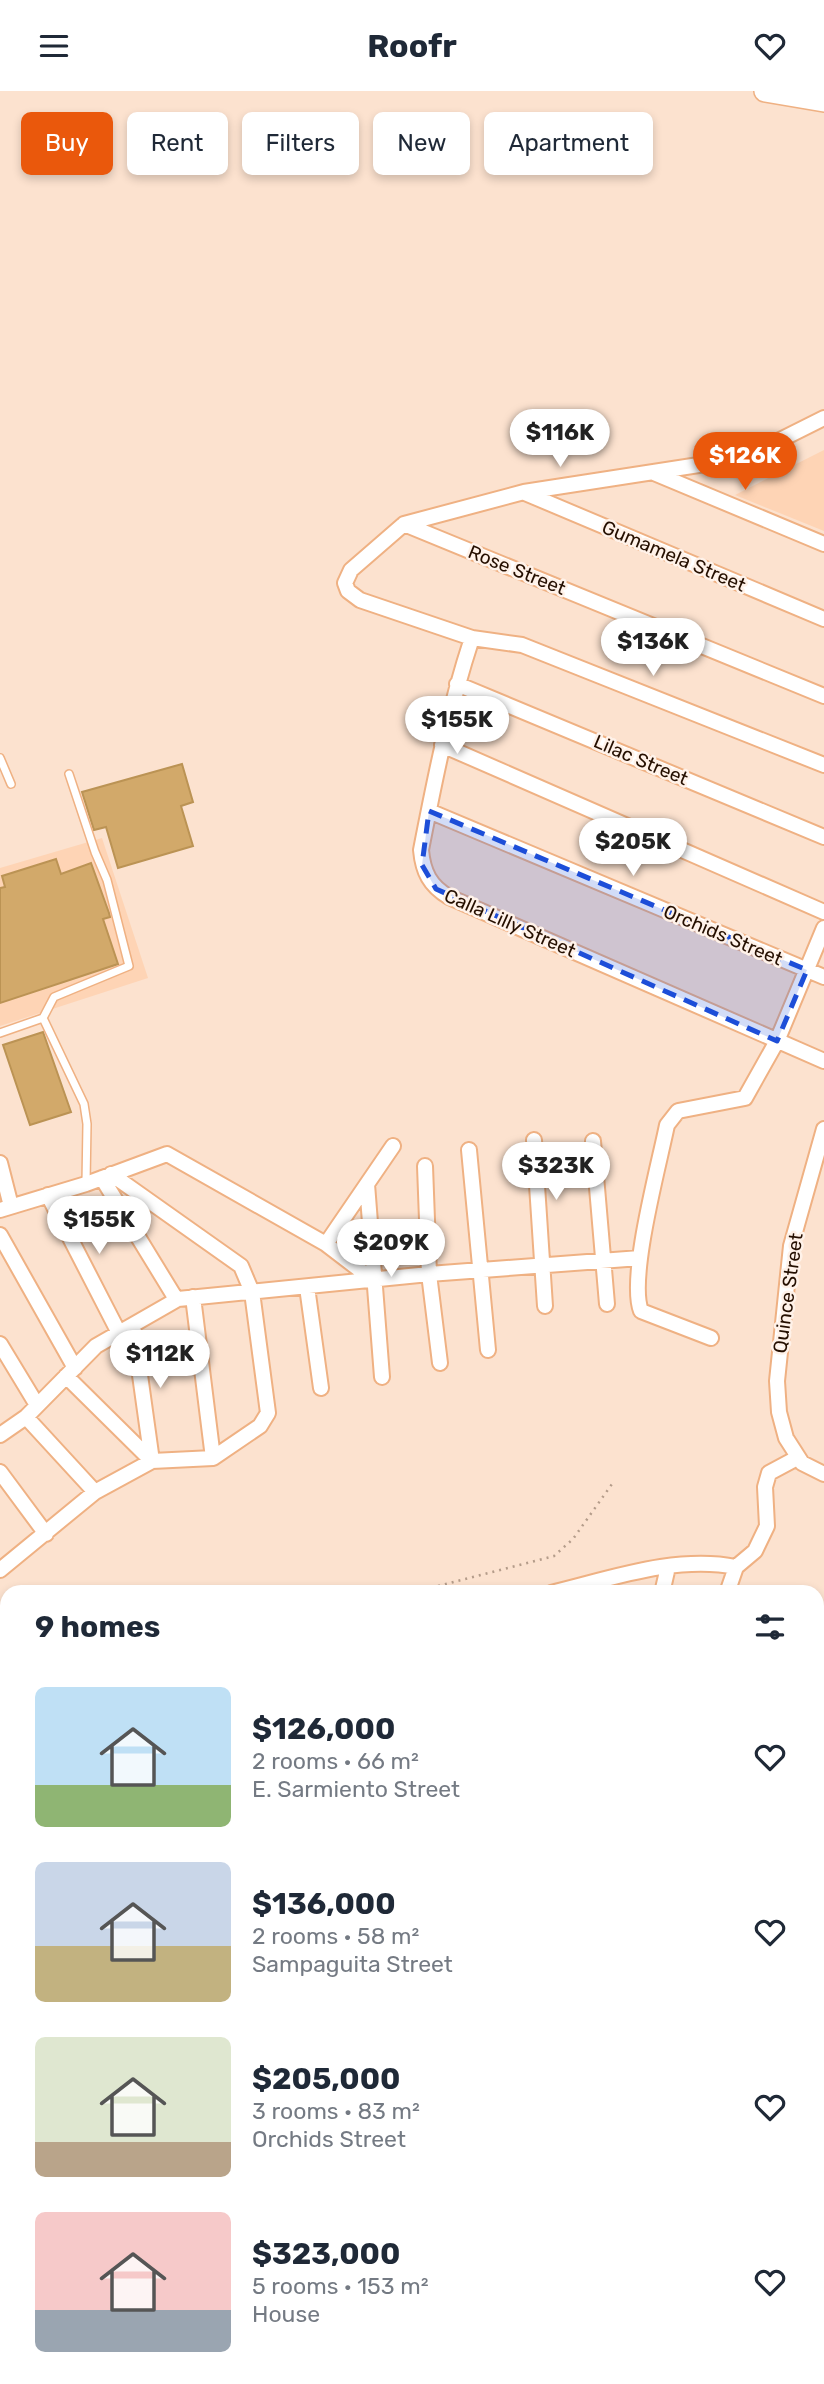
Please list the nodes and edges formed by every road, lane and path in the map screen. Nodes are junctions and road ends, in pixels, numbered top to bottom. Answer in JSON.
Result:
{"nodes":[{"id":1,"x":765,"y":91,"type":"edge"},
{"id":2,"x":824,"y":101,"type":"edge"},
{"id":3,"x":824,"y":418,"type":"edge"},
{"id":4,"x":653,"y":472,"type":"junction"},
{"id":5,"x":524,"y":492,"type":"junction"},
{"id":6,"x":404,"y":524,"type":"junction"},
{"id":7,"x":824,"y":544,"type":"edge"},
{"id":8,"x":824,"y":619,"type":"edge"},
{"id":9,"x":472,"y":638,"type":"junction"},
{"id":10,"x":457,"y":684,"type":"junction"},
{"id":11,"x":824,"y":696,"type":"edge"},
{"id":12,"x":442,"y":745,"type":"junction"},
{"id":13,"x":0,"y":758,"type":"edge"},
{"id":14,"x":824,"y":765,"type":"edge"},
{"id":15,"x":69,"y":773,"type":"dead end"},
{"id":16,"x":11,"y":784,"type":"dead end"},
{"id":17,"x":429,"y":811,"type":"junction"},
{"id":18,"x":824,"y":837,"type":"edge"},
{"id":19,"x":824,"y":912,"type":"edge"},
{"id":20,"x":824,"y":928,"type":"edge"},
{"id":21,"x":807,"y":970,"type":"junction"},
{"id":22,"x":824,"y":977,"type":"edge"},
{"id":23,"x":43,"y":1018,"type":"junction"},
{"id":24,"x":0,"y":1033,"type":"edge"},
{"id":25,"x":777,"y":1041,"type":"junction"},
{"id":26,"x":824,"y":1061,"type":"edge"},
{"id":27,"x":824,"y":1129,"type":"edge"},
{"id":28,"x":534,"y":1140,"type":"dead end"},
{"id":29,"x":593,"y":1141,"type":"dead end"},
{"id":30,"x":393,"y":1146,"type":"dead end"},
{"id":31,"x":469,"y":1150,"type":"dead end"},
{"id":32,"x":0,"y":1163,"type":"edge"},
{"id":33,"x":425,"y":1165,"type":"dead end"},
{"id":34,"x":107,"y":1176,"type":"junction"},
{"id":35,"x":86,"y":1184,"type":"junction"},
{"id":36,"x":368,"y":1184,"type":"junction"},
{"id":37,"x":47,"y":1195,"type":"junction"},
{"id":38,"x":6,"y":1208,"type":"edge"},
{"id":39,"x":0,"y":1234,"type":"edge"},
{"id":40,"x":326,"y":1244,"type":"junction"},
{"id":41,"x":640,"y":1258,"type":"junction"},
{"id":42,"x":603,"y":1261,"type":"junction"},
{"id":43,"x":543,"y":1266,"type":"junction"},
{"id":44,"x":480,"y":1272,"type":"junction"},
{"id":45,"x":429,"y":1274,"type":"junction"},
{"id":46,"x":373,"y":1280,"type":"junction"},
{"id":47,"x":307,"y":1287,"type":"junction"},
{"id":48,"x":252,"y":1292,"type":"junction"},
{"id":49,"x":192,"y":1297,"type":"junction"},
{"id":50,"x":176,"y":1299,"type":"junction"},
{"id":51,"x":607,"y":1304,"type":"dead end"},
{"id":52,"x":545,"y":1306,"type":"dead end"},
{"id":53,"x":133,"y":1325,"type":"junction"},
{"id":54,"x":119,"y":1333,"type":"junction"},
{"id":55,"x":711,"y":1338,"type":"dead end"},
{"id":56,"x":0,"y":1344,"type":"edge"},
{"id":57,"x":488,"y":1350,"type":"dead end"},
{"id":58,"x":440,"y":1363,"type":"dead end"},
{"id":59,"x":71,"y":1372,"type":"junction"},
{"id":60,"x":382,"y":1377,"type":"dead end"},
{"id":61,"x":321,"y":1388,"type":"dead end"},
{"id":62,"x":37,"y":1405,"type":"junction"},
{"id":63,"x":26,"y":1417,"type":"junction"},
{"id":64,"x":0,"y":1435,"type":"edge"},
{"id":65,"x":213,"y":1458,"type":"junction"},
{"id":66,"x":797,"y":1458,"type":"junction"},
{"id":67,"x":152,"y":1461,"type":"junction"},
{"id":68,"x":0,"y":1472,"type":"edge"},
{"id":69,"x":824,"y":1473,"type":"edge"},
{"id":70,"x":612,"y":1484,"type":"dead end"},
{"id":71,"x":95,"y":1492,"type":"junction"},
{"id":72,"x":46,"y":1534,"type":"junction"},
{"id":73,"x":2,"y":1565,"type":"edge"},
{"id":74,"x":668,"y":1567,"type":"junction"},
{"id":75,"x":736,"y":1567,"type":"junction"},
{"id":76,"x":442,"y":1585,"type":"edge"},
{"id":77,"x":606,"y":1585,"type":"edge"},
{"id":78,"x":664,"y":1585,"type":"edge"},
{"id":79,"x":730,"y":1585,"type":"edge"}],
"edges":[{"from":1,"to":2,"type":"main road"},
{"from":3,"to":4,"type":"street"},
{"from":4,"to":5,"type":"street"},
{"from":4,"to":7,"type":"street"},
{"from":5,"to":6,"type":"street"},
{"from":5,"to":8,"type":"street","name":"Gumamela Street"},
{"from":6,"to":9,"type":"street"},
{"from":6,"to":11,"type":"street","name":"Rose Street"},
{"from":9,"to":10,"type":"street","name":"Calla Lilly Street"},
{"from":9,"to":14,"type":"street"},
{"from":10,"to":12,"type":"street","name":"Calla Lilly Street"},
{"from":10,"to":18,"type":"street","name":"Lilac Street"},
{"from":12,"to":17,"type":"street","name":"Calla Lilly Street"},
{"from":12,"to":19,"type":"street"},
{"from":13,"to":16,"type":"lane"},
{"from":15,"to":23,"type":"lane"},
{"from":17,"to":21,"type":"street","name":"Orchids Street"},
{"from":17,"to":25,"type":"street","name":"Calla Lilly Street"},
{"from":20,"to":21,"type":"street"},
{"from":21,"to":22,"type":"street","name":"Orchids Street"},
{"from":21,"to":25,"type":"street"},
{"from":23,"to":24,"type":"lane"},
{"from":23,"to":35,"type":"lane"},
{"from":25,"to":26,"type":"street","name":"Calla Lilly Street"},
{"from":25,"to":41,"type":"street"},
{"from":27,"to":66,"type":"street","name":"Quince Street"},
{"from":28,"to":43,"type":"street"},
{"from":29,"to":42,"type":"street"},
{"from":30,"to":36,"type":"street"},
{"from":31,"to":44,"type":"street"},
{"from":32,"to":38,"type":"street"},
{"from":33,"to":45,"type":"street"},
{"from":34,"to":35,"type":"street"},
{"from":34,"to":40,"type":"street"},
{"from":34,"to":48,"type":"street"},
{"from":34,"to":50,"type":"street"},
{"from":35,"to":37,"type":"street"},
{"from":36,"to":40,"type":"street"},
{"from":36,"to":46,"type":"street"},
{"from":37,"to":38,"type":"street"},
{"from":37,"to":54,"type":"street"},
{"from":39,"to":59,"type":"street"},
{"from":40,"to":46,"type":"street"},
{"from":41,"to":42,"type":"street"},
{"from":41,"to":55,"type":"street"},
{"from":42,"to":43,"type":"street"},
{"from":42,"to":51,"type":"street"},
{"from":43,"to":44,"type":"street"},
{"from":43,"to":52,"type":"street"},
{"from":44,"to":45,"type":"street"},
{"from":44,"to":57,"type":"street"},
{"from":45,"to":46,"type":"street"},
{"from":45,"to":58,"type":"street"},
{"from":46,"to":47,"type":"street"},
{"from":46,"to":60,"type":"street"},
{"from":47,"to":48,"type":"street"},
{"from":47,"to":61,"type":"street"},
{"from":48,"to":49,"type":"street"},
{"from":48,"to":65,"type":"street"},
{"from":49,"to":50,"type":"street"},
{"from":49,"to":65,"type":"street"},
{"from":50,"to":53,"type":"street"},
{"from":53,"to":54,"type":"street"},
{"from":53,"to":67,"type":"street"},
{"from":54,"to":59,"type":"street"},
{"from":56,"to":62,"type":"street"},
{"from":59,"to":62,"type":"street"},
{"from":59,"to":67,"type":"street"},
{"from":62,"to":63,"type":"street"},
{"from":63,"to":64,"type":"street"},
{"from":63,"to":71,"type":"street"},
{"from":65,"to":67,"type":"street"},
{"from":66,"to":69,"type":"street"},
{"from":66,"to":75,"type":"street"},
{"from":67,"to":71,"type":"street"},
{"from":68,"to":72,"type":"street"},
{"from":70,"to":76,"type":"path"},
{"from":71,"to":72,"type":"street"},
{"from":72,"to":73,"type":"street"},
{"from":74,"to":75,"type":"street"},
{"from":74,"to":77,"type":"street"},
{"from":74,"to":78,"type":"street"},
{"from":75,"to":79,"type":"street"}]}
